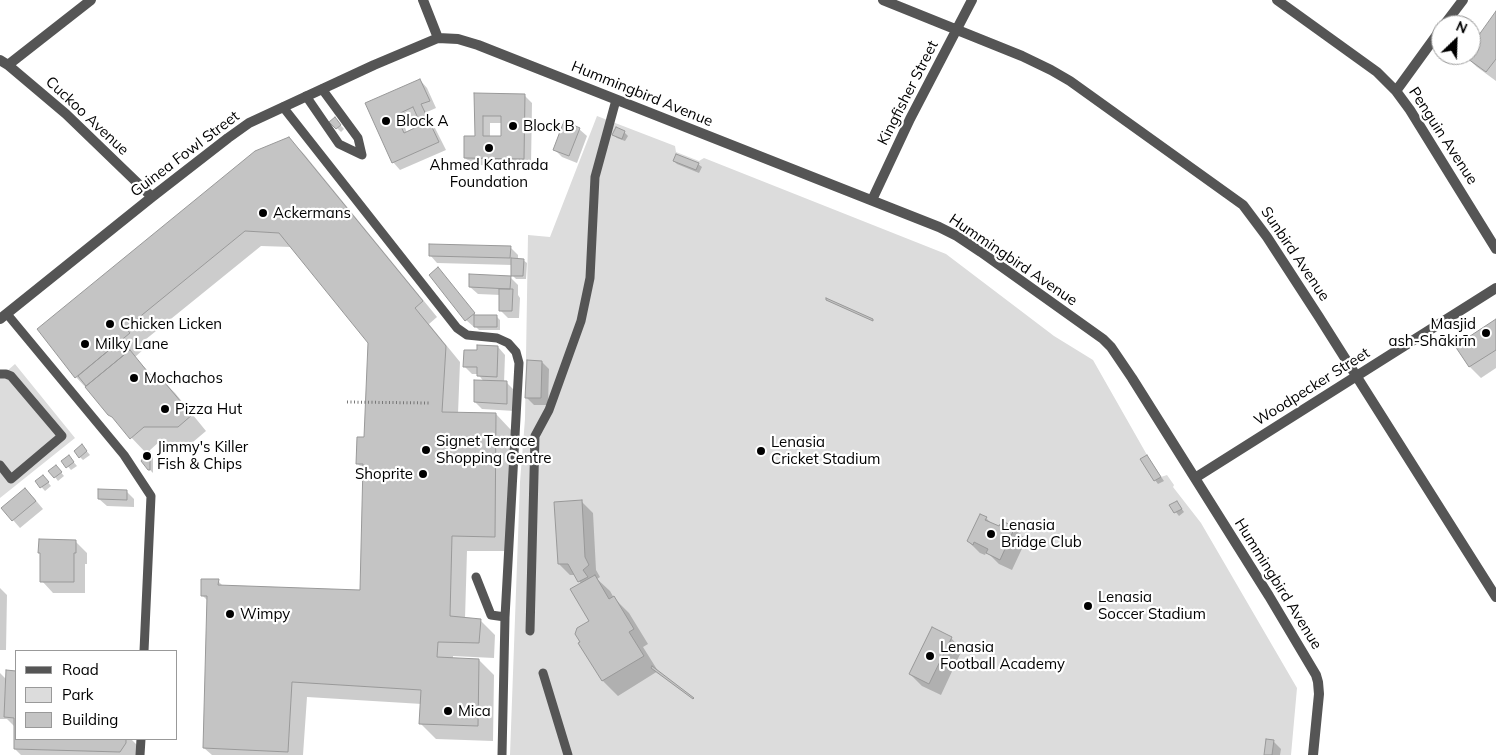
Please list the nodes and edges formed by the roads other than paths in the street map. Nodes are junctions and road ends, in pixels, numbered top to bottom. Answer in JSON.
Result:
{"nodes":[{"id":1,"x":91,"y":0,"type":"edge"},
{"id":2,"x":424,"y":0,"type":"edge"},
{"id":3,"x":883,"y":0,"type":"edge"},
{"id":4,"x":972,"y":0,"type":"edge"},
{"id":5,"x":1277,"y":0,"type":"edge"},
{"id":6,"x":1463,"y":0,"type":"edge"},
{"id":7,"x":1452,"y":15,"type":"edge"},
{"id":8,"x":957,"y":29,"type":"junction"},
{"id":9,"x":438,"y":38,"type":"junction"},
{"id":10,"x":1431,"y":43,"type":"edge"},
{"id":11,"x":4,"y":63,"type":"edge"},
{"id":12,"x":322,"y":89,"type":"junction"},
{"id":13,"x":1396,"y":91,"type":"junction"},
{"id":14,"x":306,"y":96,"type":"junction"},
{"id":15,"x":616,"y":100,"type":"junction"},
{"id":16,"x":283,"y":107,"type":"junction"},
{"id":17,"x":152,"y":197,"type":"junction"},
{"id":18,"x":872,"y":200,"type":"junction"},
{"id":19,"x":1496,"y":249,"type":"edge"},
{"id":20,"x":1496,"y":288,"type":"edge"},
{"id":21,"x":2,"y":313,"type":"edge"},
{"id":22,"x":0,"y":374,"type":"edge"},
{"id":23,"x":1356,"y":377,"type":"junction"},
{"id":24,"x":0,"y":465,"type":"edge"},
{"id":25,"x":1195,"y":478,"type":"junction"},
{"id":26,"x":476,"y":578,"type":"dead end"},
{"id":27,"x":1496,"y":597,"type":"edge"},
{"id":28,"x":505,"y":617,"type":"junction"},
{"id":29,"x":530,"y":631,"type":"dead end"},
{"id":30,"x":144,"y":650,"type":"edge"},
{"id":31,"x":543,"y":673,"type":"dead end"},
{"id":32,"x":141,"y":740,"type":"edge"},
{"id":33,"x":140,"y":755,"type":"edge"},
{"id":34,"x":502,"y":755,"type":"edge"},
{"id":35,"x":568,"y":755,"type":"edge"},
{"id":36,"x":1313,"y":755,"type":"edge"}],
"edges":[{"from":1,"to":11,"type":"street"},
{"from":2,"to":9,"type":"street"},
{"from":3,"to":8,"type":"street","name":"Sunbird Avenue"},
{"from":4,"to":8,"type":"street","name":"Kingfisher Street"},
{"from":5,"to":13,"type":"street","name":"Penguin Avenue"},
{"from":6,"to":7,"type":"street"},
{"from":8,"to":18,"type":"street","name":"Kingfisher Street"},
{"from":8,"to":23,"type":"street","name":"Sunbird Avenue"},
{"from":9,"to":12,"type":"street","name":"Guinea Fowl Street"},
{"from":9,"to":15,"type":"street","name":"Hummingbird Avenue"},
{"from":10,"to":13,"type":"street"},
{"from":11,"to":17,"type":"street","name":"Cuckoo Avenue"},
{"from":12,"to":14,"type":"street","name":"Guinea Fowl Street"},
{"from":12,"to":14,"type":"lane"},
{"from":13,"to":19,"type":"street","name":"Penguin Avenue"},
{"from":14,"to":16,"type":"street","name":"Guinea Fowl Street"},
{"from":15,"to":18,"type":"street","name":"Hummingbird Avenue"},
{"from":15,"to":29,"type":"lane"},
{"from":16,"to":17,"type":"street","name":"Guinea Fowl Street"},
{"from":16,"to":28,"type":"lane"},
{"from":17,"to":21,"type":"street","name":"Guinea Fowl Street"},
{"from":18,"to":25,"type":"street","name":"Hummingbird Avenue"},
{"from":20,"to":23,"type":"street","name":"Woodpecker Street"},
{"from":21,"to":30,"type":"lane"},
{"from":22,"to":24,"type":"lane"},
{"from":23,"to":25,"type":"street","name":"Woodpecker Street"},
{"from":23,"to":27,"type":"street","name":"Sunbird Avenue"},
{"from":25,"to":36,"type":"street","name":"Hummingbird Avenue"},
{"from":26,"to":28,"type":"lane"},
{"from":28,"to":34,"type":"lane"},
{"from":31,"to":35,"type":"lane"},
{"from":32,"to":33,"type":"lane"}]}
